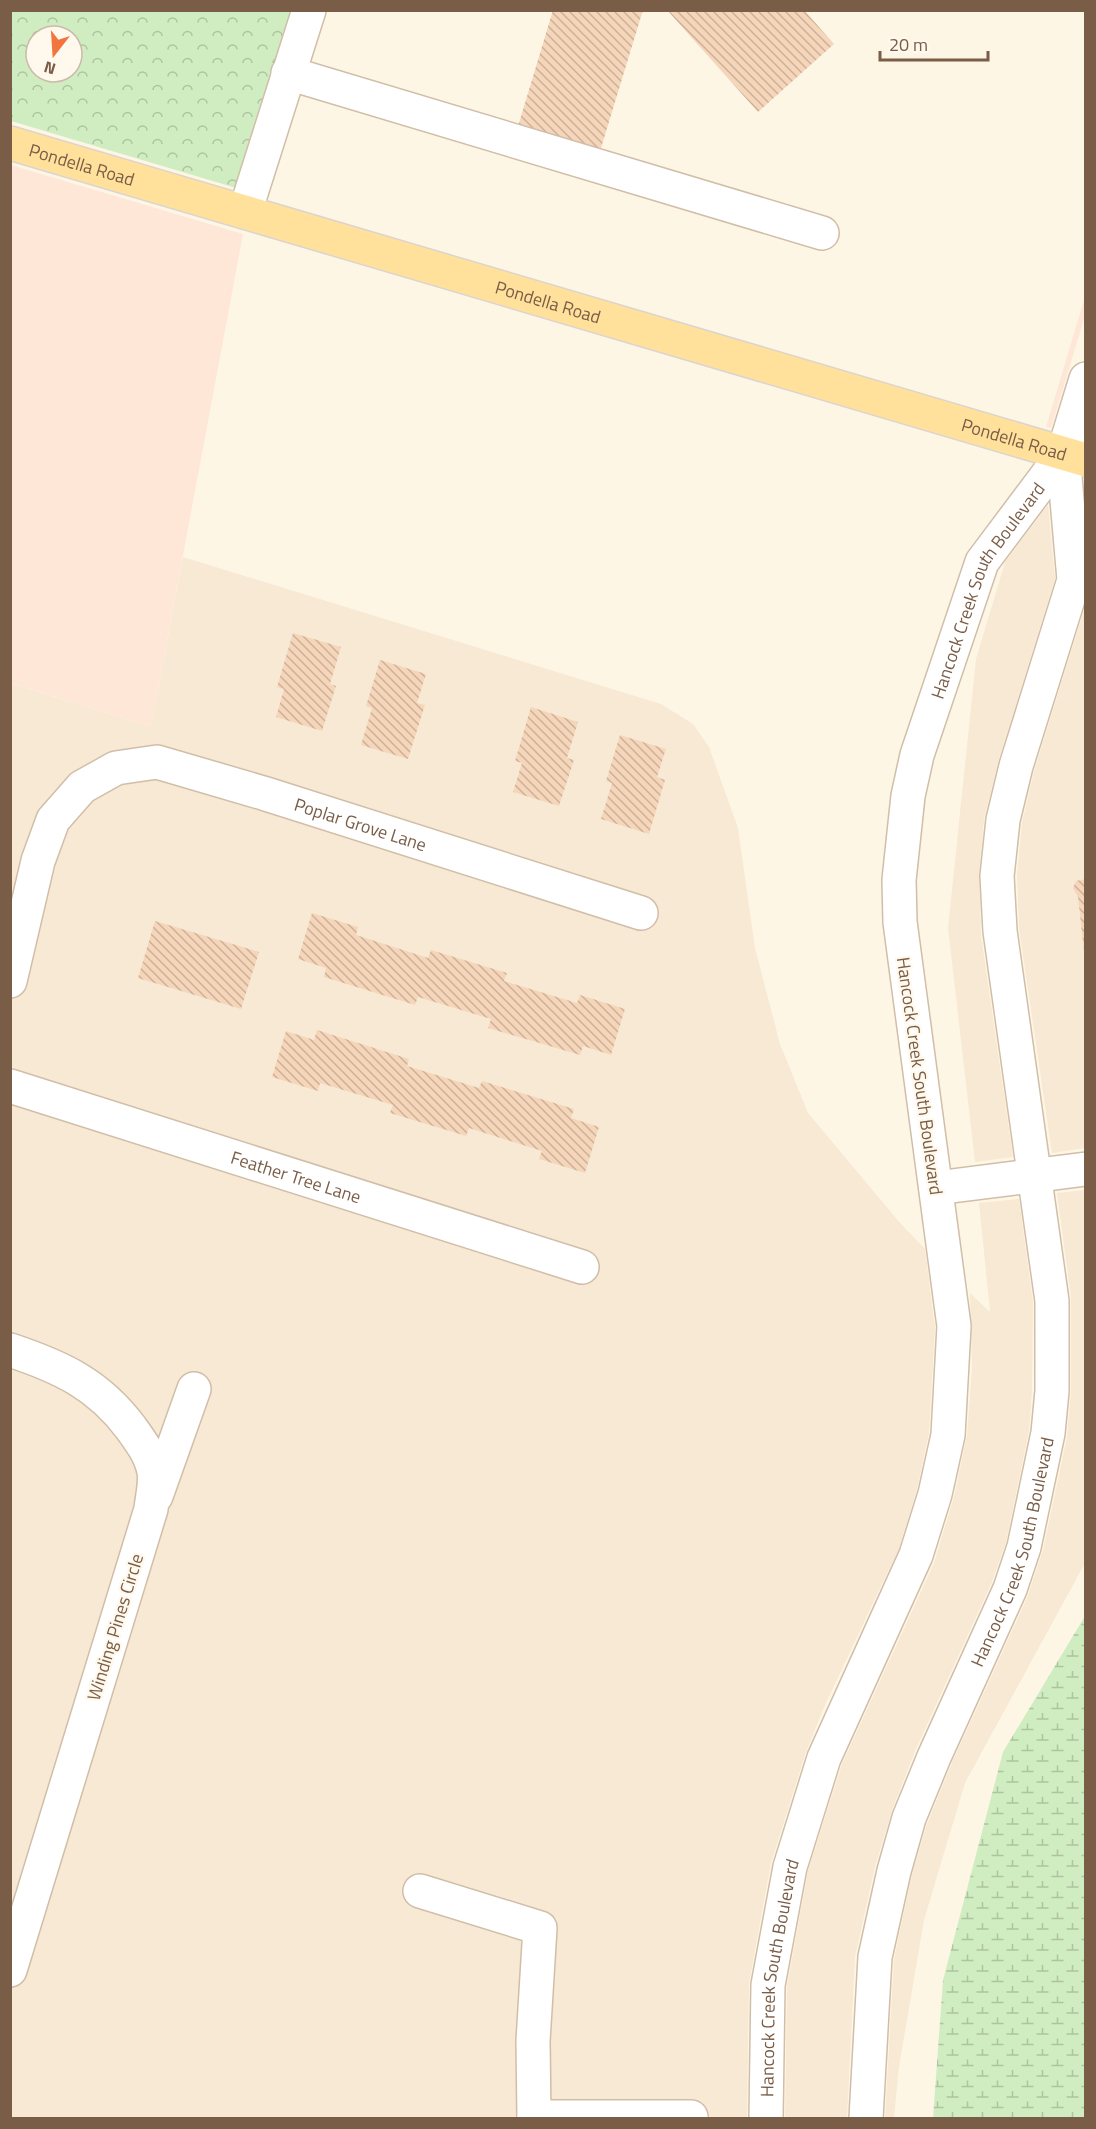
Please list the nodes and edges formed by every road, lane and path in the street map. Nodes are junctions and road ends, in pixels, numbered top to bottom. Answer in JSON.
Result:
{"nodes":[{"id":1,"x":309,"y":10,"type":"edge"},
{"id":2,"x":288,"y":73,"type":"junction"},
{"id":3,"x":10,"y":143,"type":"edge"},
{"id":4,"x":245,"y":212,"type":"junction"},
{"id":5,"x":822,"y":233,"type":"dead end"},
{"id":6,"x":1086,"y":379,"type":"edge"},
{"id":7,"x":1074,"y":457,"type":"edge"},
{"id":8,"x":641,"y":913,"type":"dead end"},
{"id":9,"x":10,"y":981,"type":"edge"},
{"id":10,"x":10,"y":1086,"type":"edge"},
{"id":11,"x":1086,"y":1169,"type":"edge"},
{"id":12,"x":1035,"y":1175,"type":"junction"},
{"id":13,"x":936,"y":1188,"type":"junction"},
{"id":14,"x":582,"y":1267,"type":"dead end"},
{"id":15,"x":10,"y":1350,"type":"edge"},
{"id":16,"x":194,"y":1389,"type":"dead end"},
{"id":17,"x":152,"y":1509,"type":"junction"},
{"id":18,"x":420,"y":1891,"type":"dead end"},
{"id":19,"x":10,"y":1970,"type":"edge"},
{"id":20,"x":691,"y":2117,"type":"edge"},
{"id":21,"x":534,"y":2118,"type":"edge"},
{"id":22,"x":766,"y":2118,"type":"edge"},
{"id":23,"x":866,"y":2118,"type":"edge"}],
"edges":[{"from":1,"to":2,"type":"street"},
{"from":2,"to":4,"type":"street"},
{"from":2,"to":5,"type":"street"},
{"from":3,"to":4,"type":"main road","name":"Pondella Road"},
{"from":4,"to":7,"type":"main road","name":"Pondella Road"},
{"from":6,"to":7,"type":"street"},
{"from":7,"to":12,"type":"street","name":"Hancock Creek South Boulevard"},
{"from":7,"to":13,"type":"street","name":"Hancock Creek South Boulevard"},
{"from":8,"to":9,"type":"street","name":"Poplar Grove Lane"},
{"from":10,"to":14,"type":"street","name":"Feather Tree Lane"},
{"from":11,"to":12,"type":"street"},
{"from":12,"to":13,"type":"street"},
{"from":12,"to":23,"type":"street","name":"Hancock Creek South Boulevard"},
{"from":13,"to":22,"type":"street","name":"Hancock Creek South Boulevard"},
{"from":15,"to":17,"type":"street","name":"Winding Pines Circle"},
{"from":16,"to":17,"type":"street"},
{"from":17,"to":19,"type":"street","name":"Winding Pines Circle"},
{"from":18,"to":21,"type":"street"},
{"from":20,"to":21,"type":"street"}]}
